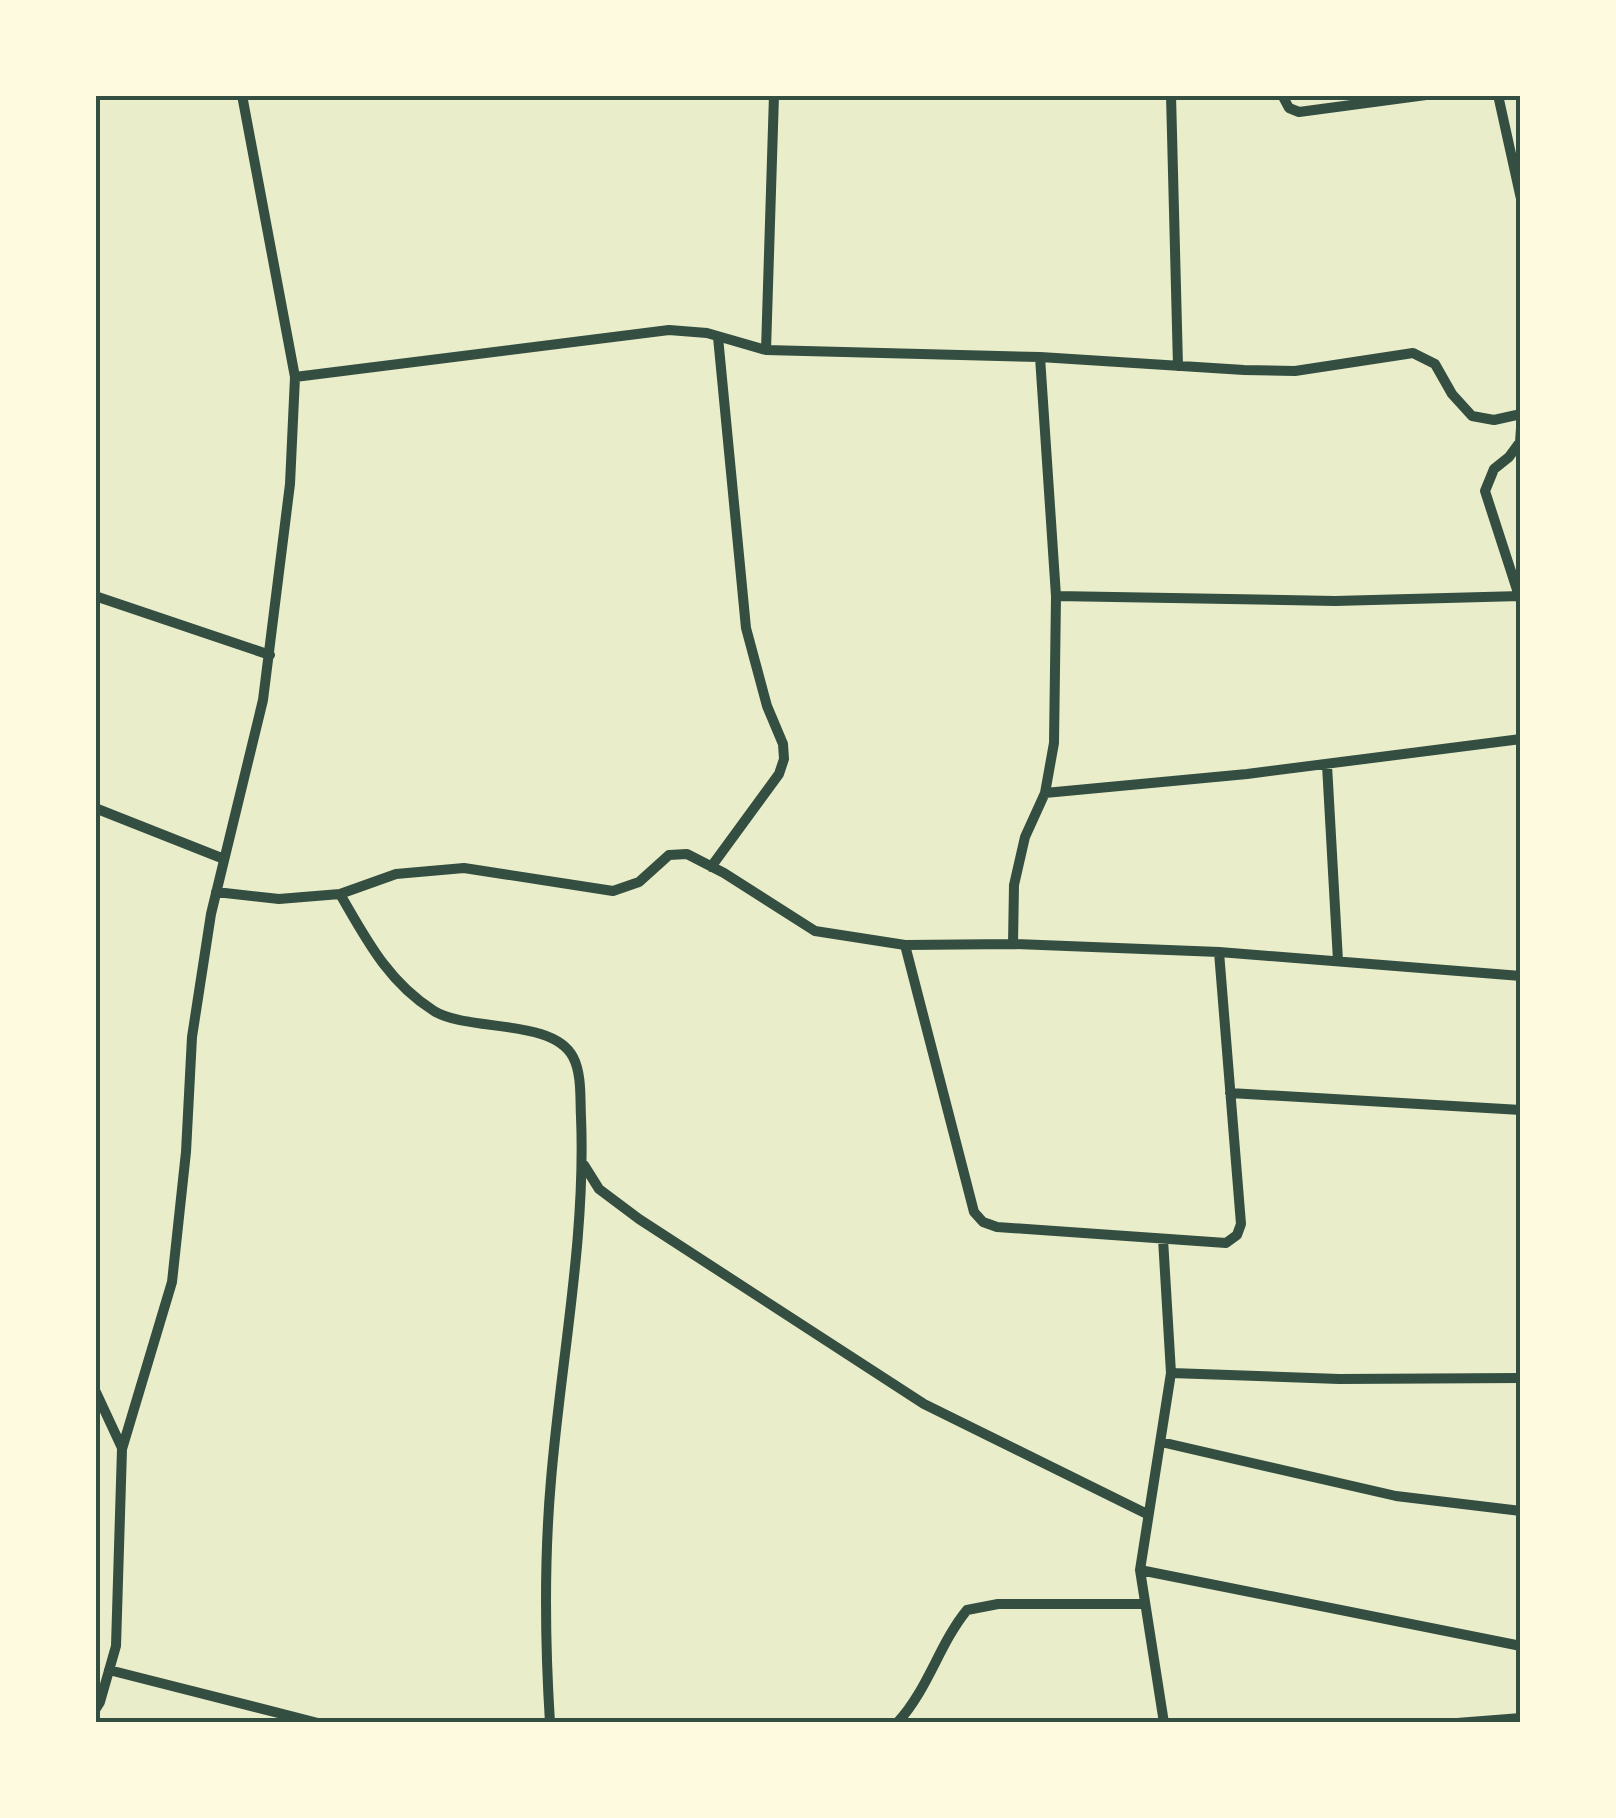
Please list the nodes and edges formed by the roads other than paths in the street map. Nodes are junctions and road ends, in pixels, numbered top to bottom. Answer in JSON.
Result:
{"nodes":[{"id":1,"x":242,"y":95,"type":"edge"},
{"id":2,"x":774,"y":95,"type":"edge"},
{"id":3,"x":1171,"y":95,"type":"edge"},
{"id":4,"x":1282,"y":95,"type":"edge"},
{"id":5,"x":1426,"y":95,"type":"edge"},
{"id":6,"x":1498,"y":95,"type":"edge"},
{"id":7,"x":1521,"y":200,"type":"edge"},
{"id":8,"x":718,"y":337,"type":"junction"},
{"id":9,"x":766,"y":350,"type":"junction"},
{"id":10,"x":1040,"y":358,"type":"junction"},
{"id":11,"x":1178,"y":366,"type":"junction"},
{"id":12,"x":295,"y":377,"type":"junction"},
{"id":13,"x":1521,"y":414,"type":"edge"},
{"id":14,"x":1521,"y":428,"type":"edge"},
{"id":15,"x":95,"y":596,"type":"edge"},
{"id":16,"x":1056,"y":596,"type":"junction"},
{"id":17,"x":1521,"y":598,"type":"edge"},
{"id":18,"x":270,"y":656,"type":"junction"},
{"id":19,"x":1521,"y":739,"type":"edge"},
{"id":20,"x":1327,"y":765,"type":"junction"},
{"id":21,"x":1044,"y":794,"type":"junction"},
{"id":22,"x":95,"y":808,"type":"edge"},
{"id":23,"x":224,"y":860,"type":"junction"},
{"id":24,"x":712,"y":867,"type":"junction"},
{"id":25,"x":216,"y":892,"type":"junction"},
{"id":26,"x":340,"y":894,"type":"junction"},
{"id":27,"x":1013,"y":944,"type":"junction"},
{"id":28,"x":905,"y":945,"type":"junction"},
{"id":29,"x":1219,"y":952,"type":"junction"},
{"id":30,"x":1338,"y":961,"type":"junction"},
{"id":31,"x":1521,"y":976,"type":"edge"},
{"id":32,"x":1230,"y":1093,"type":"junction"},
{"id":33,"x":1521,"y":1110,"type":"edge"},
{"id":34,"x":584,"y":1164,"type":"junction"},
{"id":35,"x":1163,"y":1239,"type":"junction"},
{"id":36,"x":1171,"y":1372,"type":"junction"},
{"id":37,"x":1521,"y":1378,"type":"edge"},
{"id":38,"x":95,"y":1390,"type":"edge"},
{"id":39,"x":1162,"y":1442,"type":"junction"},
{"id":40,"x":122,"y":1449,"type":"junction"},
{"id":41,"x":1521,"y":1511,"type":"edge"},
{"id":42,"x":1147,"y":1514,"type":"junction"},
{"id":43,"x":1140,"y":1570,"type":"junction"},
{"id":44,"x":1145,"y":1604,"type":"junction"},
{"id":45,"x":1521,"y":1646,"type":"edge"},
{"id":46,"x":110,"y":1670,"type":"junction"},
{"id":47,"x":95,"y":1710,"type":"edge"},
{"id":48,"x":1521,"y":1718,"type":"edge"},
{"id":49,"x":318,"y":1723,"type":"edge"},
{"id":50,"x":550,"y":1723,"type":"edge"},
{"id":51,"x":897,"y":1723,"type":"edge"},
{"id":52,"x":1164,"y":1723,"type":"edge"},
{"id":53,"x":1457,"y":1723,"type":"edge"}],
"edges":[{"from":1,"to":12,"type":"street"},
{"from":2,"to":9,"type":"street"},
{"from":3,"to":11,"type":"street"},
{"from":4,"to":5,"type":"street"},
{"from":6,"to":7,"type":"street"},
{"from":8,"to":9,"type":"street"},
{"from":8,"to":12,"type":"street"},
{"from":8,"to":24,"type":"street"},
{"from":9,"to":10,"type":"street"},
{"from":10,"to":11,"type":"street"},
{"from":10,"to":16,"type":"street"},
{"from":11,"to":13,"type":"street"},
{"from":12,"to":18,"type":"street"},
{"from":14,"to":17,"type":"street"},
{"from":15,"to":18,"type":"street"},
{"from":16,"to":17,"type":"street"},
{"from":16,"to":21,"type":"street"},
{"from":18,"to":23,"type":"street"},
{"from":19,"to":20,"type":"street"},
{"from":20,"to":21,"type":"street"},
{"from":20,"to":30,"type":"street"},
{"from":21,"to":27,"type":"street"},
{"from":22,"to":23,"type":"street"},
{"from":23,"to":25,"type":"street"},
{"from":24,"to":26,"type":"street"},
{"from":24,"to":28,"type":"street"},
{"from":25,"to":26,"type":"street"},
{"from":25,"to":40,"type":"street"},
{"from":26,"to":34,"type":"street"},
{"from":27,"to":28,"type":"street"},
{"from":27,"to":29,"type":"street"},
{"from":28,"to":35,"type":"street"},
{"from":29,"to":30,"type":"street"},
{"from":29,"to":32,"type":"street"},
{"from":30,"to":31,"type":"street"},
{"from":32,"to":33,"type":"street"},
{"from":32,"to":35,"type":"street"},
{"from":34,"to":42,"type":"street"},
{"from":34,"to":50,"type":"street"},
{"from":35,"to":36,"type":"street"},
{"from":36,"to":37,"type":"street"},
{"from":36,"to":39,"type":"street"},
{"from":38,"to":40,"type":"street"},
{"from":39,"to":41,"type":"street"},
{"from":39,"to":42,"type":"street"},
{"from":40,"to":46,"type":"street"},
{"from":42,"to":43,"type":"street"},
{"from":43,"to":44,"type":"street"},
{"from":43,"to":45,"type":"street"},
{"from":44,"to":51,"type":"street"},
{"from":44,"to":52,"type":"street"},
{"from":46,"to":47,"type":"street"},
{"from":46,"to":49,"type":"street"},
{"from":48,"to":53,"type":"street"}]}
